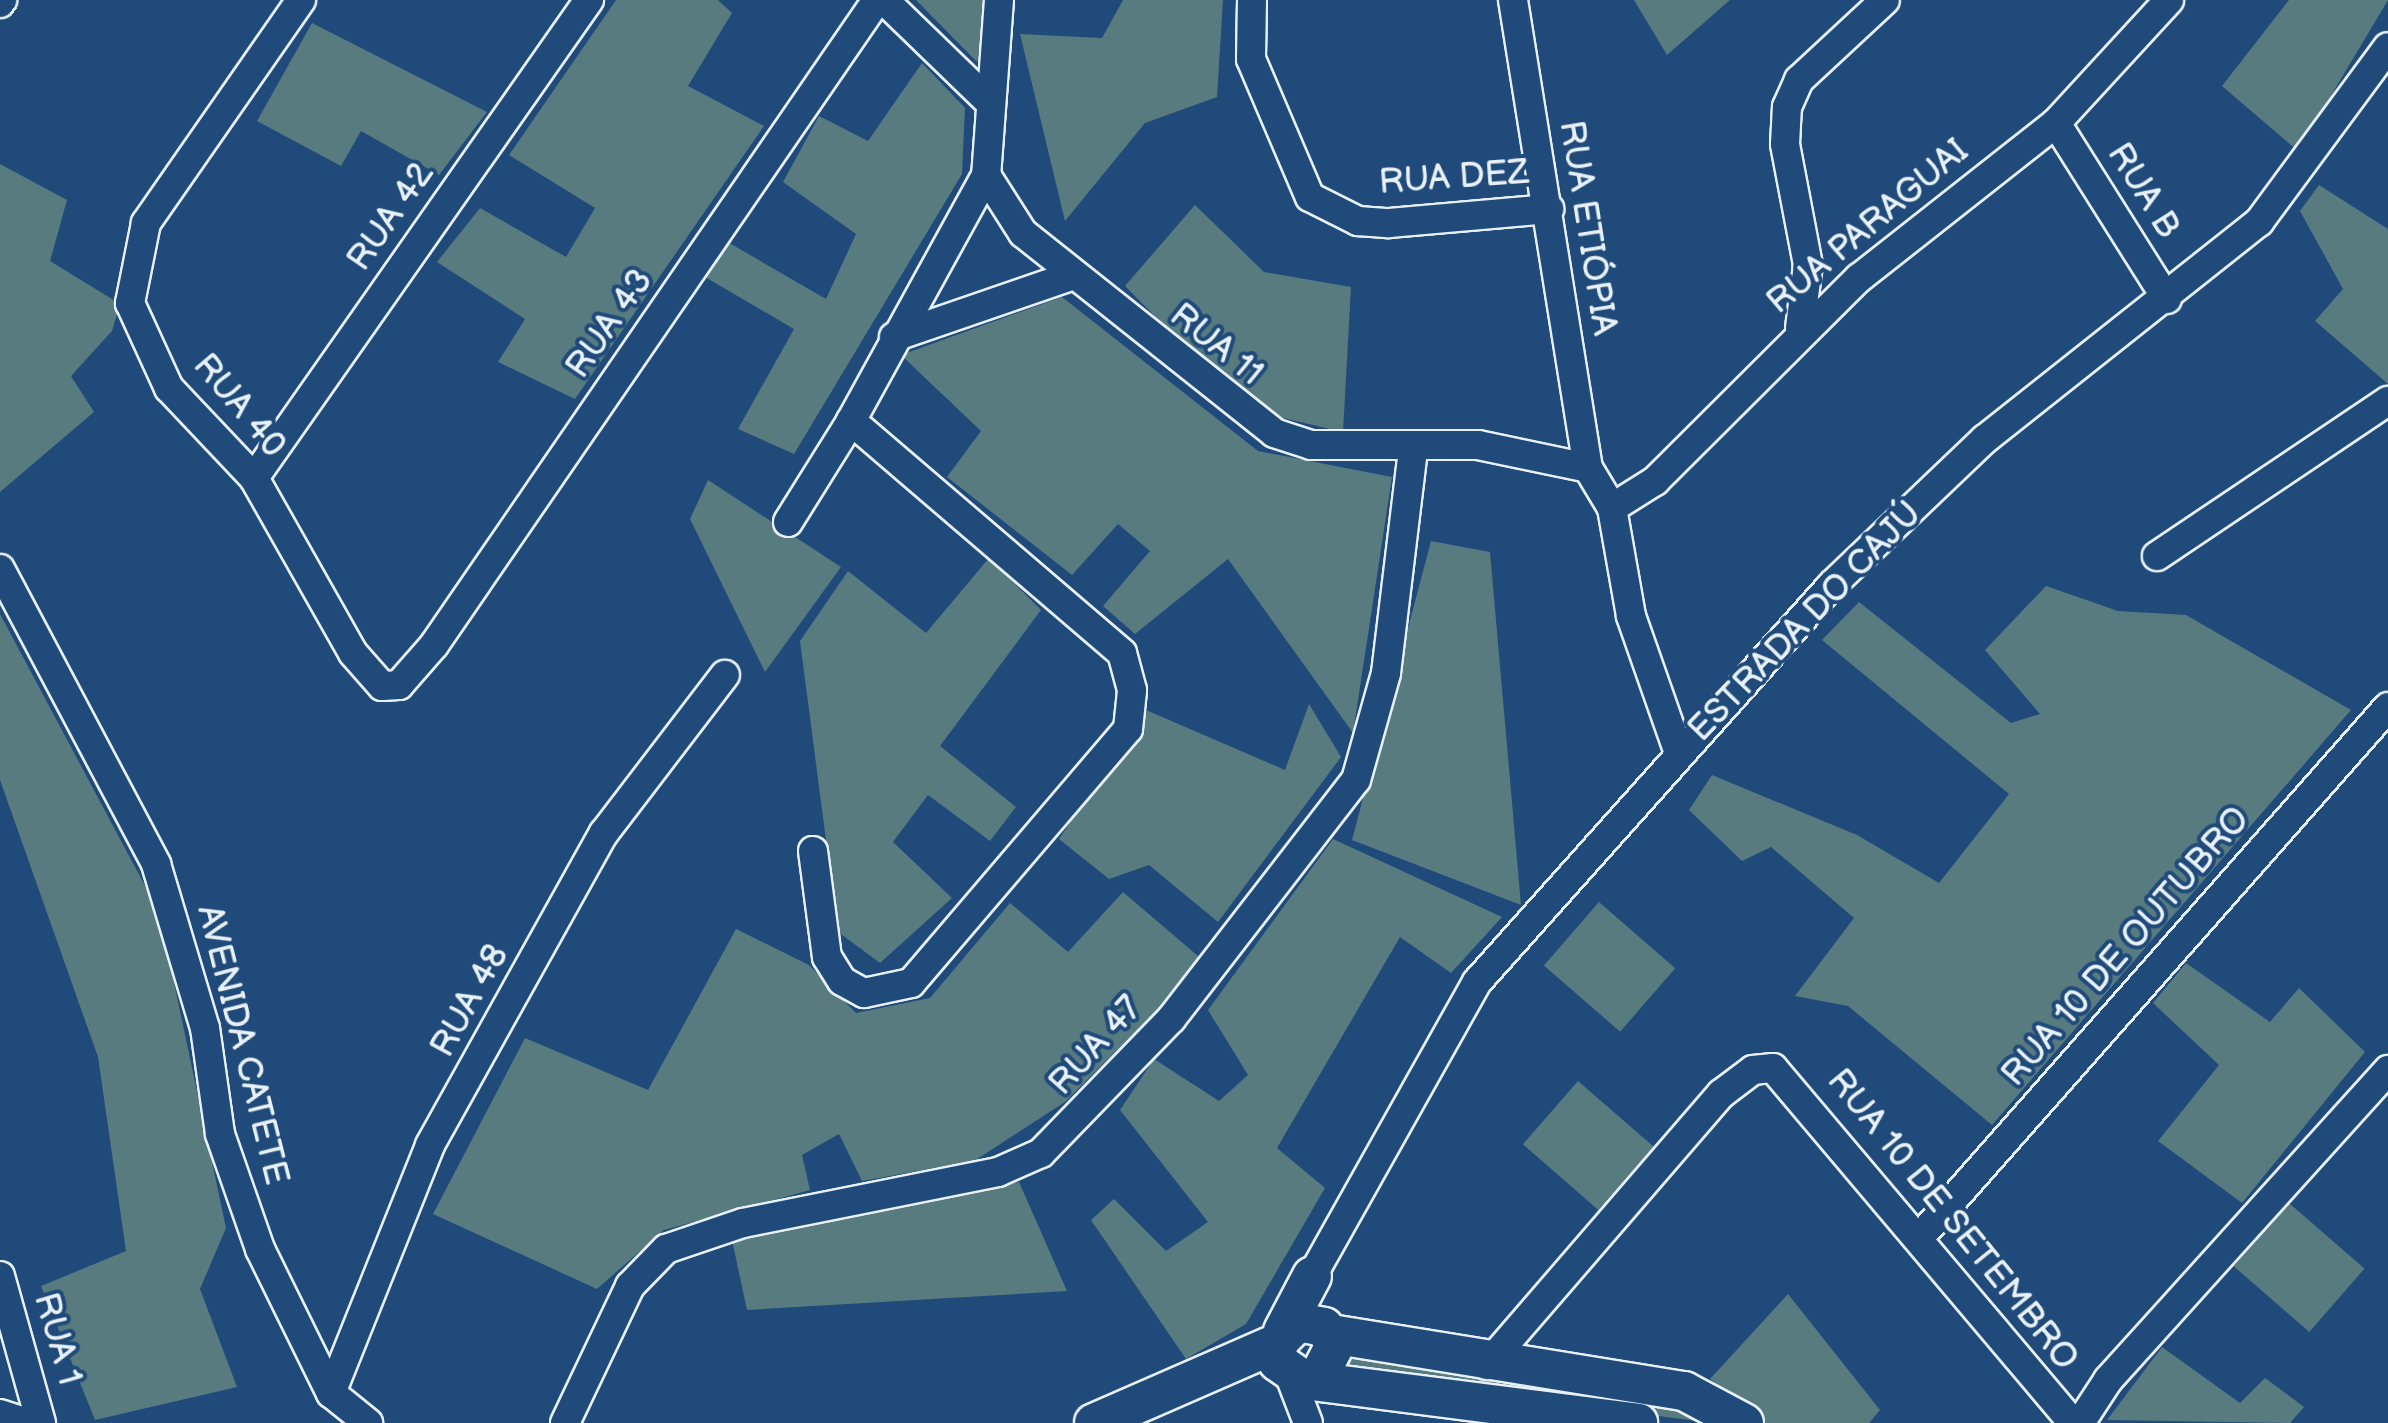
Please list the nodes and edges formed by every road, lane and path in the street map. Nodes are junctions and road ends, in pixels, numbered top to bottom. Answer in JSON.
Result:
{"nodes":[{"id":1,"x":301,"y":0,"type":"edge"},
{"id":2,"x":589,"y":0,"type":"edge"},
{"id":3,"x":880,"y":0,"type":"edge"},
{"id":4,"x":998,"y":0,"type":"edge"},
{"id":5,"x":1252,"y":0,"type":"edge"},
{"id":6,"x":1514,"y":0,"type":"edge"},
{"id":7,"x":1885,"y":0,"type":"edge"},
{"id":8,"x":2169,"y":0,"type":"edge"},
{"id":9,"x":2388,"y":47,"type":"edge"},
{"id":10,"x":986,"y":99,"type":"junction"},
{"id":11,"x":2056,"y":123,"type":"junction"},
{"id":12,"x":986,"y":175,"type":"junction"},
{"id":13,"x":1549,"y":209,"type":"junction"},
{"id":14,"x":1808,"y":264,"type":"junction"},
{"id":15,"x":1071,"y":276,"type":"junction"},
{"id":16,"x":1859,"y":278,"type":"junction"},
{"id":17,"x":2166,"y":299,"type":"junction"},
{"id":18,"x":1800,"y":328,"type":"junction"},
{"id":19,"x":894,"y":337,"type":"junction"},
{"id":20,"x":2388,"y":401,"type":"edge"},
{"id":21,"x":852,"y":422,"type":"junction"},
{"id":22,"x":1413,"y":449,"type":"junction"},
{"id":23,"x":1588,"y":468,"type":"junction"},
{"id":24,"x":254,"y":478,"type":"junction"},
{"id":25,"x":1612,"y":508,"type":"junction"},
{"id":26,"x":788,"y":522,"type":"dead end"},
{"id":27,"x":2157,"y":556,"type":"dead end"},
{"id":28,"x":0,"y":569,"type":"edge"},
{"id":29,"x":725,"y":675,"type":"dead end"},
{"id":30,"x":398,"y":685,"type":"joint"},
{"id":31,"x":2388,"y":707,"type":"edge"},
{"id":32,"x":1679,"y":753,"type":"junction"},
{"id":33,"x":813,"y":851,"type":"dead end"},
{"id":34,"x":2388,"y":1070,"type":"edge"},
{"id":35,"x":1920,"y":1237,"type":"junction"},
{"id":36,"x":0,"y":1276,"type":"edge"},
{"id":37,"x":1312,"y":1276,"type":"joint"},
{"id":38,"x":1302,"y":1347,"type":"junction"},
{"id":39,"x":1487,"y":1365,"type":"junction"},
{"id":40,"x":332,"y":1393,"type":"junction"},
{"id":41,"x":0,"y":1414,"type":"edge"},
{"id":42,"x":28,"y":1423,"type":"edge"},
{"id":43,"x":41,"y":1423,"type":"edge"},
{"id":44,"x":368,"y":1423,"type":"edge"},
{"id":45,"x":565,"y":1423,"type":"edge"},
{"id":46,"x":1094,"y":1423,"type":"edge"},
{"id":47,"x":1308,"y":1423,"type":"edge"},
{"id":48,"x":1317,"y":1423,"type":"edge"},
{"id":49,"x":1638,"y":1423,"type":"edge"},
{"id":50,"x":1744,"y":1423,"type":"edge"},
{"id":51,"x":2076,"y":1423,"type":"edge"}],
"edges":[{"from":1,"to":24,"type":"street","name":"RUA 40"},
{"from":2,"to":24,"type":"street","name":"RUA 42"},
{"from":3,"to":10,"type":"street"},
{"from":3,"to":30,"type":"street","name":"RUA 43"},
{"from":4,"to":10,"type":"street"},
{"from":5,"to":13,"type":"street","name":"RUA DEZ"},
{"from":6,"to":13,"type":"street","name":"RUA ETIÓPIA"},
{"from":7,"to":14,"type":"street"},
{"from":8,"to":11,"type":"street","name":"RUA PARAGUAI"},
{"from":9,"to":17,"type":"street","name":"ESTRADA DO CAJÚ"},
{"from":10,"to":12,"type":"street"},
{"from":11,"to":16,"type":"street","name":"RUA PARAGUAI"},
{"from":11,"to":17,"type":"street","name":"RUA B"},
{"from":12,"to":15,"type":"street","name":"RUA 11"},
{"from":12,"to":19,"type":"street"},
{"from":13,"to":23,"type":"street","name":"RUA ETIÓPIA"},
{"from":14,"to":16,"type":"street"},
{"from":14,"to":18,"type":"street"},
{"from":15,"to":19,"type":"street"},
{"from":15,"to":22,"type":"street","name":"RUA 11"},
{"from":16,"to":18,"type":"street","name":"RUA PARAGUAI"},
{"from":17,"to":32,"type":"street","name":"ESTRADA DO CAJÚ"},
{"from":18,"to":25,"type":"street","name":"RUA PARAGUAI"},
{"from":19,"to":21,"type":"street"},
{"from":20,"to":27,"type":"street"},
{"from":21,"to":26,"type":"street"},
{"from":21,"to":33,"type":"street"},
{"from":22,"to":23,"type":"street","name":"RUA 11"},
{"from":22,"to":45,"type":"street","name":"RUA 47"},
{"from":23,"to":25,"type":"street"},
{"from":24,"to":30,"type":"street","name":"RUA 40"},
{"from":25,"to":32,"type":"street"},
{"from":28,"to":40,"type":"street","name":"AVENIDA CATETE"},
{"from":29,"to":40,"type":"street","name":"RUA 48"},
{"from":31,"to":35,"type":"street","name":"RUA 10 DE OUTUBRO"},
{"from":32,"to":37,"type":"street","name":"ESTRADA DO CAJÚ"},
{"from":34,"to":51,"type":"street"},
{"from":35,"to":39,"type":"street","name":"RUA 10 DE SETEMBRO"},
{"from":35,"to":51,"type":"street","name":"RUA 10 DE SETEMBRO"},
{"from":36,"to":43,"type":"street","name":"RUA 1"},
{"from":37,"to":38,"type":"main road","name":"ESTRADA DO CAJÚ"},
{"from":38,"to":39,"type":"main road"},
{"from":38,"to":46,"type":"main road"},
{"from":38,"to":47,"type":"street"},
{"from":38,"to":48,"type":"street"},
{"from":38,"to":49,"type":"main road"},
{"from":39,"to":50,"type":"main road"},
{"from":40,"to":44,"type":"street","name":"AVENIDA CATETE"},
{"from":41,"to":42,"type":"street"}]}
